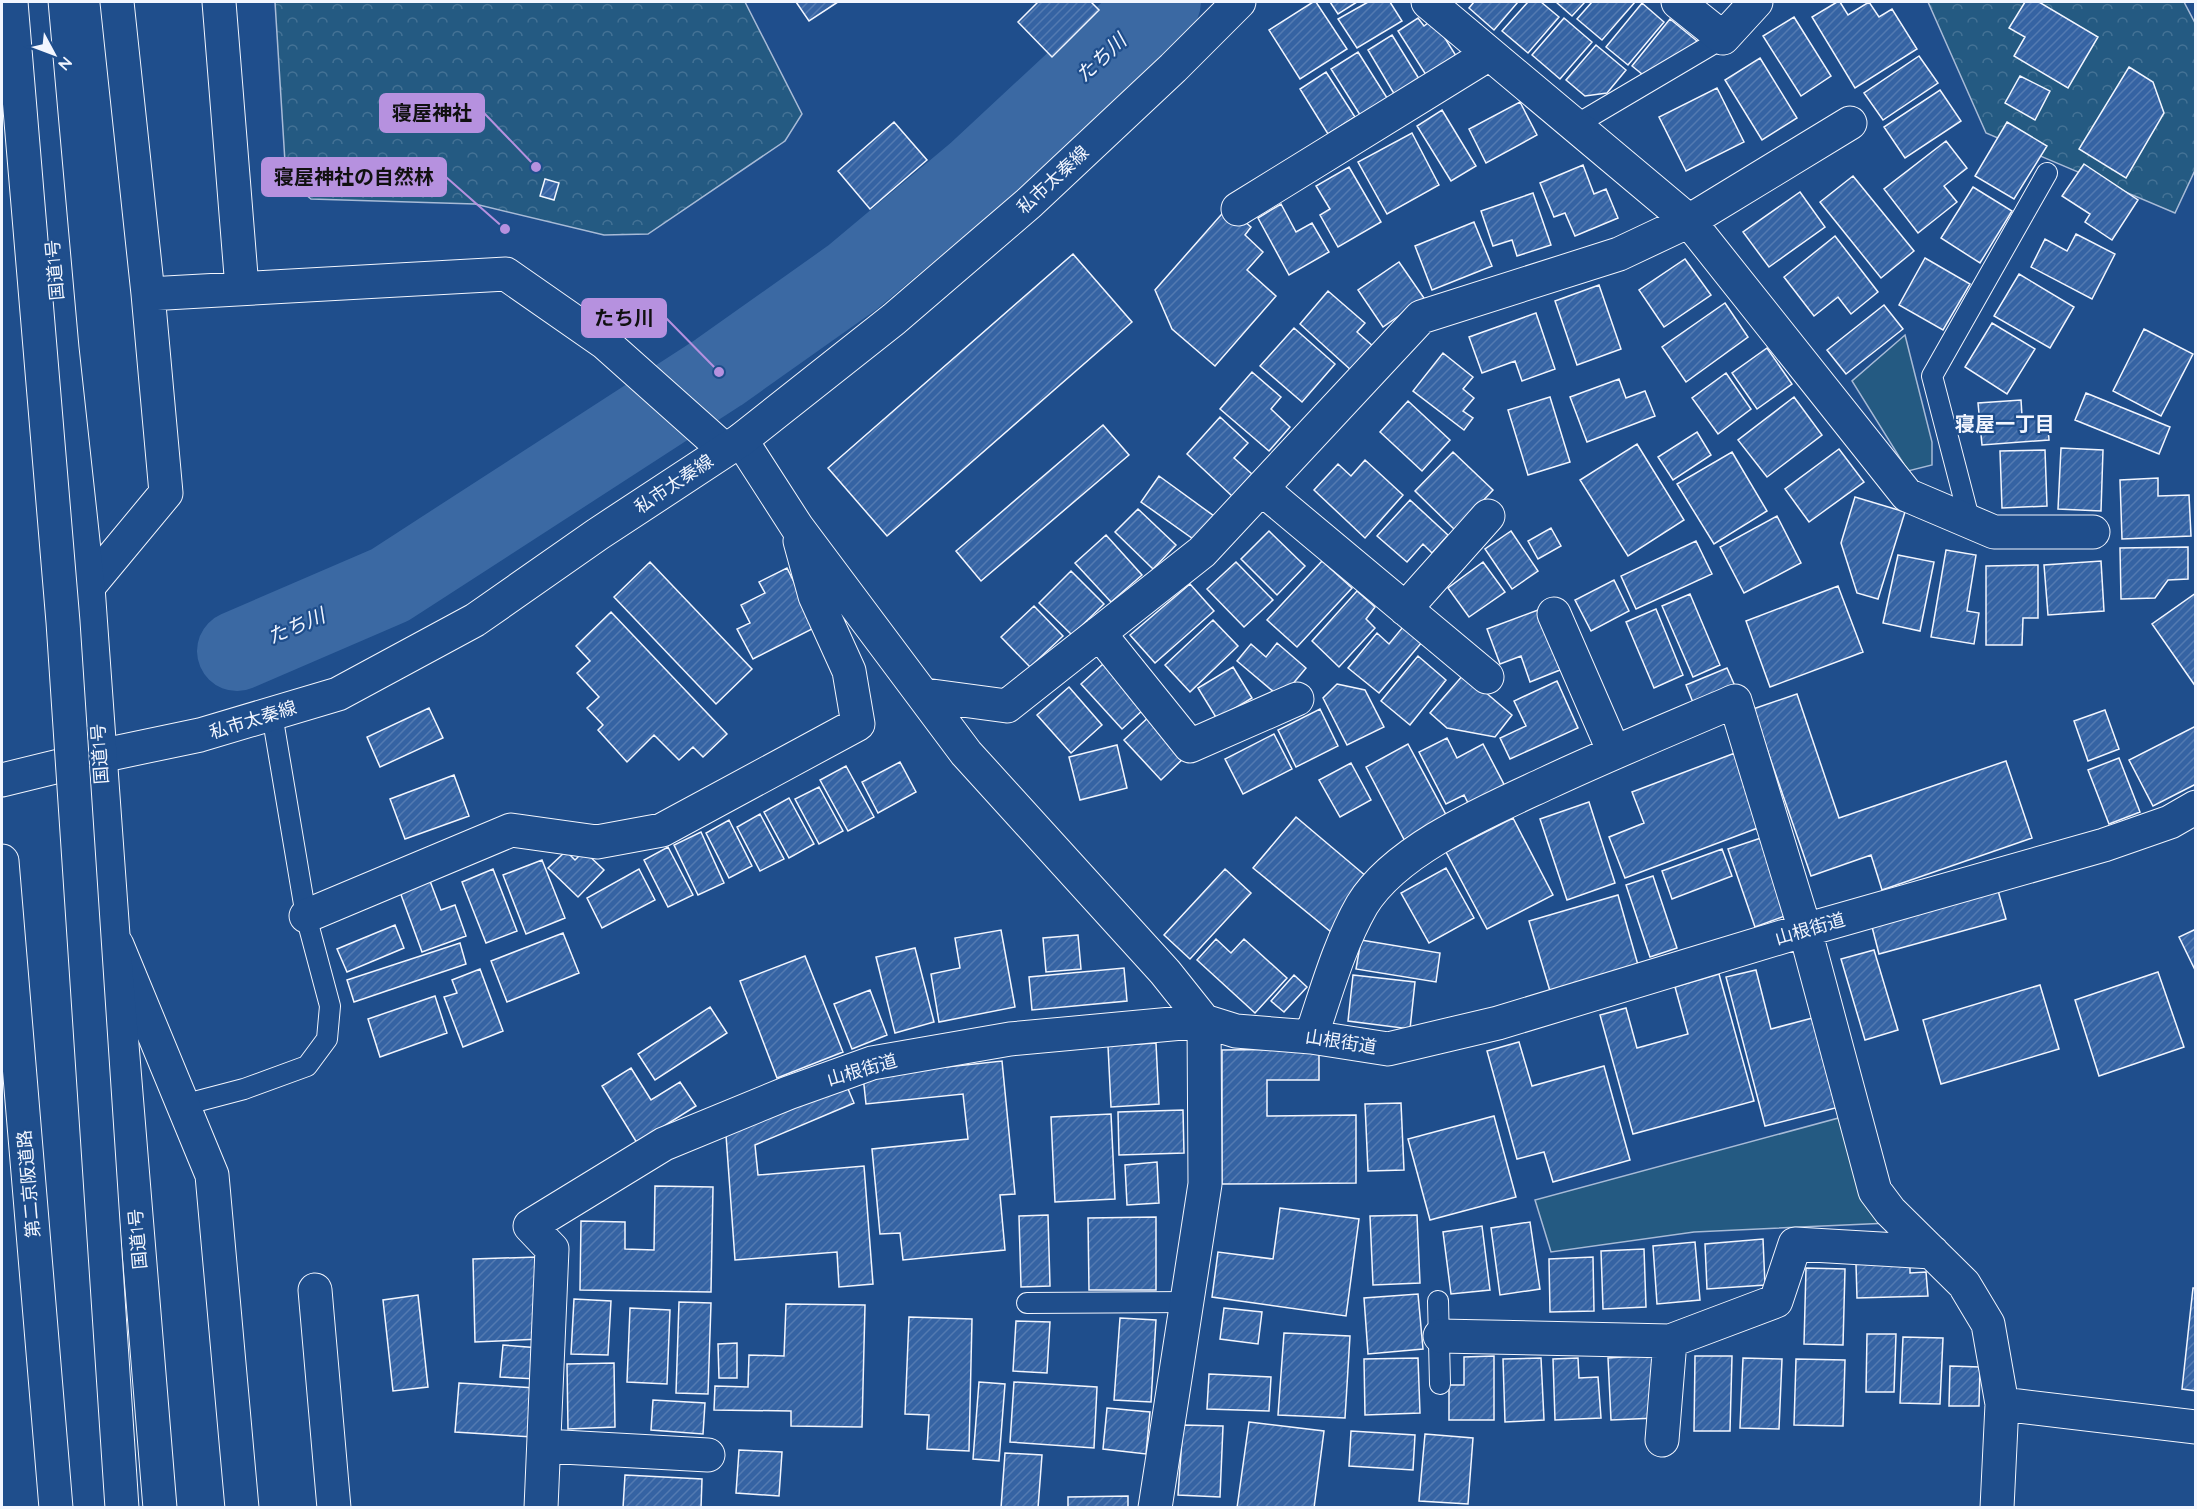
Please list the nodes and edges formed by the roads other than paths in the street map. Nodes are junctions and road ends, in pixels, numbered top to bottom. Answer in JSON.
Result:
{"nodes":[{"id":1,"x":11,"y":2,"type":"edge"},
{"id":2,"x":31,"y":2,"type":"edge"},
{"id":3,"x":117,"y":2,"type":"edge"},
{"id":4,"x":219,"y":2,"type":"edge"},
{"id":5,"x":1239,"y":2,"type":"edge"},
{"id":6,"x":1428,"y":2,"type":"edge"},
{"id":7,"x":1678,"y":2,"type":"edge"},
{"id":8,"x":1756,"y":2,"type":"edge"},
{"id":9,"x":1723,"y":38,"type":"junction"},
{"id":10,"x":1489,"y":54,"type":"junction"},
{"id":11,"x":1850,"y":123,"type":"dead end"},
{"id":12,"x":1575,"y":126,"type":"junction"},
{"id":13,"x":2047,"y":173,"type":"dead end"},
{"id":14,"x":1238,"y":209,"type":"dead end"},
{"id":15,"x":1689,"y":221,"type":"junction"},
{"id":16,"x":242,"y":288,"type":"junction"},
{"id":17,"x":148,"y":294,"type":"junction"},
{"id":18,"x":733,"y":445,"type":"junction"},
{"id":19,"x":1262,"y":489,"type":"junction"},
{"id":20,"x":1488,"y":516,"type":"dead end"},
{"id":21,"x":1970,"y":522,"type":"junction"},
{"id":22,"x":796,"y":527,"type":"junction"},
{"id":23,"x":2092,"y":532,"type":"dead end"},
{"id":24,"x":88,"y":587,"type":"junction"},
{"id":25,"x":1405,"y":609,"type":"junction"},
{"id":26,"x":1554,"y":614,"type":"dead end"},
{"id":27,"x":1099,"y":633,"type":"junction"},
{"id":28,"x":1487,"y":677,"type":"dead end"},
{"id":29,"x":925,"y":695,"type":"junction"},
{"id":30,"x":1297,"y":699,"type":"dead end"},
{"id":31,"x":272,"y":714,"type":"junction"},
{"id":32,"x":1614,"y":752,"type":"junction"},
{"id":33,"x":100,"y":756,"type":"junction"},
{"id":34,"x":2,"y":780,"type":"edge"},
{"id":35,"x":2196,"y":807,"type":"edge"},
{"id":36,"x":2,"y":861,"type":"edge"},
{"id":37,"x":306,"y":916,"type":"junction"},
{"id":38,"x":1805,"y":930,"type":"junction"},
{"id":39,"x":113,"y":935,"type":"junction"},
{"id":40,"x":1204,"y":1021,"type":"junction"},
{"id":41,"x":1311,"y":1037,"type":"junction"},
{"id":42,"x":183,"y":1105,"type":"junction"},
{"id":43,"x":1932,"y":1252,"type":"junction"},
{"id":44,"x":315,"y":1290,"type":"dead end"},
{"id":45,"x":1438,"y":1301,"type":"dead end"},
{"id":46,"x":1188,"y":1302,"type":"junction"},
{"id":47,"x":1027,"y":1303,"type":"dead end"},
{"id":48,"x":1440,"y":1336,"type":"junction"},
{"id":49,"x":1670,"y":1341,"type":"junction"},
{"id":50,"x":1440,"y":1384,"type":"dead end"},
{"id":51,"x":2002,"y":1404,"type":"junction"},
{"id":52,"x":2196,"y":1427,"type":"edge"},
{"id":53,"x":1662,"y":1440,"type":"dead end"},
{"id":54,"x":544,"y":1446,"type":"junction"},
{"id":55,"x":708,"y":1455,"type":"dead end"},
{"id":56,"x":56,"y":1508,"type":"edge"},
{"id":57,"x":122,"y":1508,"type":"edge"},
{"id":58,"x":160,"y":1508,"type":"edge"},
{"id":59,"x":242,"y":1508,"type":"edge"},
{"id":60,"x":334,"y":1508,"type":"edge"},
{"id":61,"x":541,"y":1508,"type":"edge"},
{"id":62,"x":1155,"y":1508,"type":"edge"},
{"id":63,"x":1997,"y":1508,"type":"edge"}],
"edges":[{"from":1,"to":57,"type":"main road","bridge":true},
{"from":2,"to":24,"type":"main road","name":"国道1号"},
{"from":3,"to":17,"type":"main road"},
{"from":4,"to":16,"type":"main road"},
{"from":5,"to":18,"type":"main road","name":"私市太秦線"},
{"from":6,"to":10,"type":"main road"},
{"from":7,"to":9,"type":"main road"},
{"from":8,"to":9,"type":"main road"},
{"from":9,"to":12,"type":"lane"},
{"from":10,"to":12,"type":"main road"},
{"from":10,"to":14,"type":"main road"},
{"from":11,"to":15,"type":"main road"},
{"from":12,"to":15,"type":"main road"},
{"from":13,"to":21,"type":"lane"},
{"from":15,"to":19,"type":"main road"},
{"from":15,"to":21,"type":"main road"},
{"from":16,"to":17,"type":"main road"},
{"from":16,"to":18,"type":"main road"},
{"from":17,"to":24,"type":"main road"},
{"from":18,"to":22,"type":"main road"},
{"from":18,"to":31,"type":"main road","name":"私市太秦線"},
{"from":19,"to":25,"type":"main road"},
{"from":19,"to":27,"type":"main road"},
{"from":20,"to":25,"type":"main road"},
{"from":21,"to":23,"type":"main road"},
{"from":22,"to":29,"type":"main road"},
{"from":22,"to":37,"type":"main road"},
{"from":24,"to":33,"type":"main road","name":"国道1号"},
{"from":25,"to":28,"type":"main road"},
{"from":26,"to":32,"type":"main road"},
{"from":27,"to":29,"type":"main road"},
{"from":27,"to":30,"type":"main road"},
{"from":29,"to":40,"type":"main road"},
{"from":31,"to":33,"type":"main road","name":"私市太秦線"},
{"from":31,"to":37,"type":"lane"},
{"from":32,"to":38,"type":"main road"},
{"from":32,"to":41,"type":"main road"},
{"from":33,"to":34,"type":"main road","name":"私市太秦線"},
{"from":33,"to":39,"type":"main road","name":"国道1号"},
{"from":35,"to":38,"type":"main road","name":"山根街道"},
{"from":36,"to":56,"type":"main road","name":"第二京阪道路"},
{"from":37,"to":42,"type":"lane"},
{"from":38,"to":41,"type":"main road","name":"山根街道"},
{"from":38,"to":43,"type":"main road"},
{"from":39,"to":42,"type":"main road"},
{"from":39,"to":58,"type":"main road","name":"国道1号"},
{"from":40,"to":41,"type":"main road","name":"山根街道"},
{"from":40,"to":46,"type":"main road"},
{"from":40,"to":54,"type":"main road","name":"山根街道"},
{"from":42,"to":59,"type":"main road"},
{"from":43,"to":49,"type":"main road"},
{"from":43,"to":51,"type":"main road"},
{"from":44,"to":60,"type":"main road"},
{"from":45,"to":48,"type":"lane"},
{"from":46,"to":47,"type":"lane"},
{"from":46,"to":62,"type":"main road"},
{"from":48,"to":49,"type":"main road"},
{"from":48,"to":50,"type":"lane"},
{"from":49,"to":53,"type":"main road"},
{"from":51,"to":52,"type":"main road"},
{"from":51,"to":63,"type":"main road"},
{"from":54,"to":55,"type":"main road"},
{"from":54,"to":61,"type":"main road"}]}
